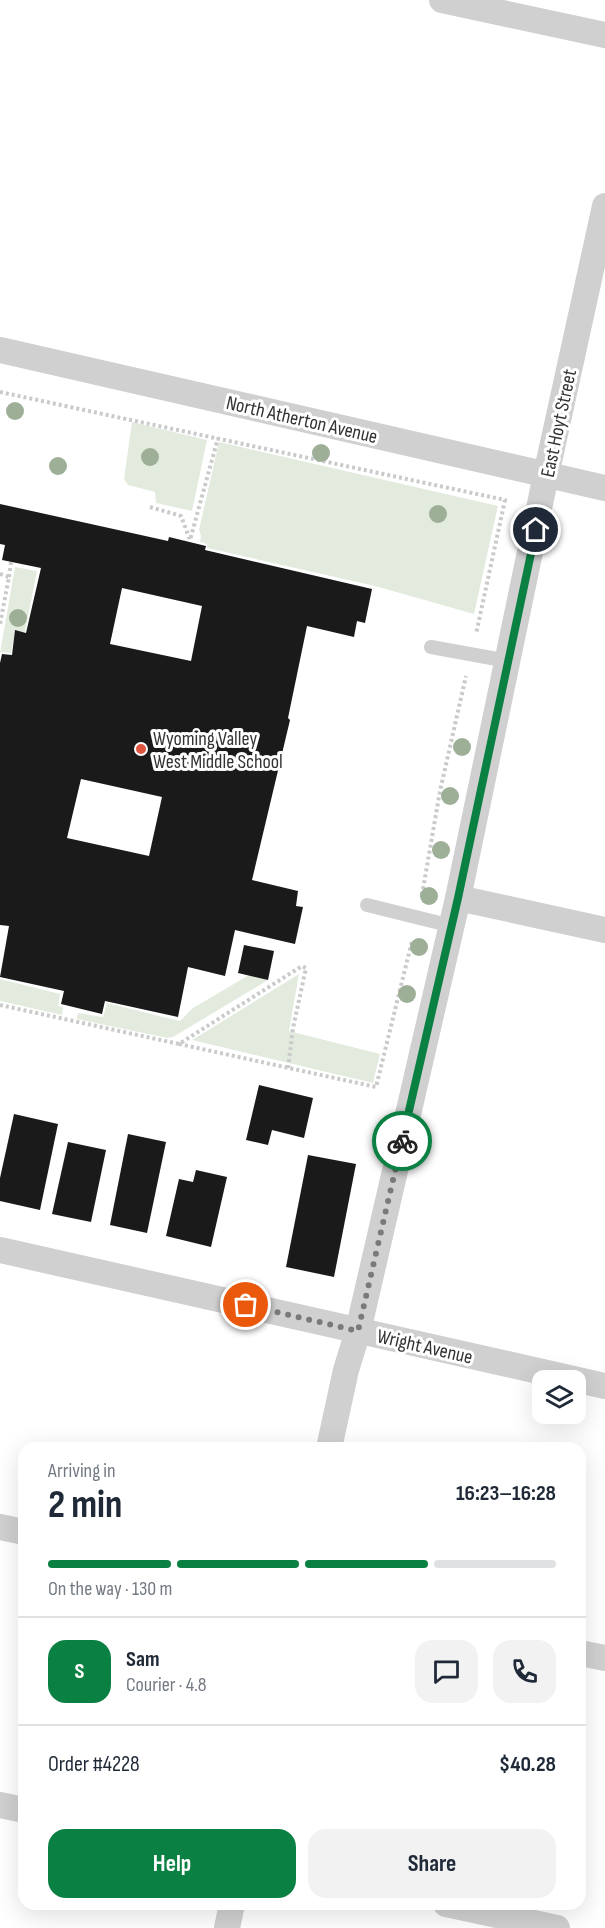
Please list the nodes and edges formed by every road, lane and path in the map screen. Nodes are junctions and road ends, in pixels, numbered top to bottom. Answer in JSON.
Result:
{"nodes":[{"id":1,"x":442,"y":0,"type":"edge"},
{"id":2,"x":605,"y":35,"type":"edge"},
{"id":3,"x":605,"y":206,"type":"edge"},
{"id":4,"x":0,"y":350,"type":"edge"},
{"id":5,"x":0,"y":392,"type":"edge"},
{"id":6,"x":218,"y":438,"type":"junction"},
{"id":7,"x":546,"y":475,"type":"junction"},
{"id":8,"x":605,"y":488,"type":"edge"},
{"id":9,"x":150,"y":507,"type":"dead end"},
{"id":10,"x":11,"y":562,"type":"dead end"},
{"id":11,"x":0,"y":574,"type":"edge"},
{"id":12,"x":9,"y":577,"type":"junction"},
{"id":13,"x":0,"y":624,"type":"edge"},
{"id":14,"x":431,"y":647,"type":"dead end"},
{"id":15,"x":472,"y":653,"type":"junction"},
{"id":16,"x":508,"y":661,"type":"junction"},
{"id":17,"x":458,"y":898,"type":"junction"},
{"id":18,"x":367,"y":905,"type":"dead end"},
{"id":19,"x":418,"y":917,"type":"junction"},
{"id":20,"x":452,"y":926,"type":"junction"},
{"id":21,"x":605,"y":930,"type":"edge"},
{"id":22,"x":0,"y":1005,"type":"edge"},
{"id":23,"x":179,"y":1044,"type":"junction"},
{"id":24,"x":288,"y":1068,"type":"junction"},
{"id":25,"x":0,"y":1250,"type":"edge"},
{"id":26,"x":358,"y":1331,"type":"junction"},
{"id":27,"x":605,"y":1386,"type":"edge"},
{"id":28,"x":330,"y":1442,"type":"edge"},
{"id":29,"x":0,"y":1527,"type":"edge"},
{"id":30,"x":18,"y":1531,"type":"edge"},
{"id":31,"x":586,"y":1654,"type":"edge"},
{"id":32,"x":605,"y":1658,"type":"edge"},
{"id":33,"x":230,"y":1910,"type":"edge"},
{"id":34,"x":474,"y":1910,"type":"edge"},
{"id":35,"x":227,"y":1928,"type":"edge"},
{"id":36,"x":557,"y":1928,"type":"edge"}],
"edges":[{"from":1,"to":2,"type":"street"},
{"from":3,"to":7,"type":"street","name":"East Hoyt Street"},
{"from":4,"to":7,"type":"street","name":"North Atherton Avenue"},
{"from":5,"to":6,"type":"path"},
{"from":6,"to":9,"type":"path"},
{"from":6,"to":15,"type":"path"},
{"from":7,"to":8,"type":"street","name":"North Atherton Avenue"},
{"from":7,"to":16,"type":"street","name":"East Hoyt Street"},
{"from":10,"to":12,"type":"path"},
{"from":11,"to":12,"type":"path"},
{"from":12,"to":13,"type":"path"},
{"from":14,"to":15,"type":"lane"},
{"from":15,"to":16,"type":"lane"},
{"from":15,"to":19,"type":"path"},
{"from":16,"to":17,"type":"street","name":"East Hoyt Street"},
{"from":17,"to":20,"type":"street","name":"East Hoyt Street"},
{"from":17,"to":21,"type":"street"},
{"from":18,"to":19,"type":"lane"},
{"from":19,"to":20,"type":"lane"},
{"from":19,"to":24,"type":"path"},
{"from":20,"to":26,"type":"street","name":"East Hoyt Street"},
{"from":22,"to":23,"type":"path"},
{"from":23,"to":24,"type":"path"},
{"from":23,"to":24,"type":"path"},
{"from":25,"to":26,"type":"street","name":"Wright Avenue"},
{"from":26,"to":27,"type":"street","name":"Wright Avenue"},
{"from":26,"to":28,"type":"street","name":"East Hoyt Street"},
{"from":29,"to":30,"type":"street"},
{"from":31,"to":32,"type":"street"},
{"from":33,"to":35,"type":"street"},
{"from":34,"to":36,"type":"street"}]}
